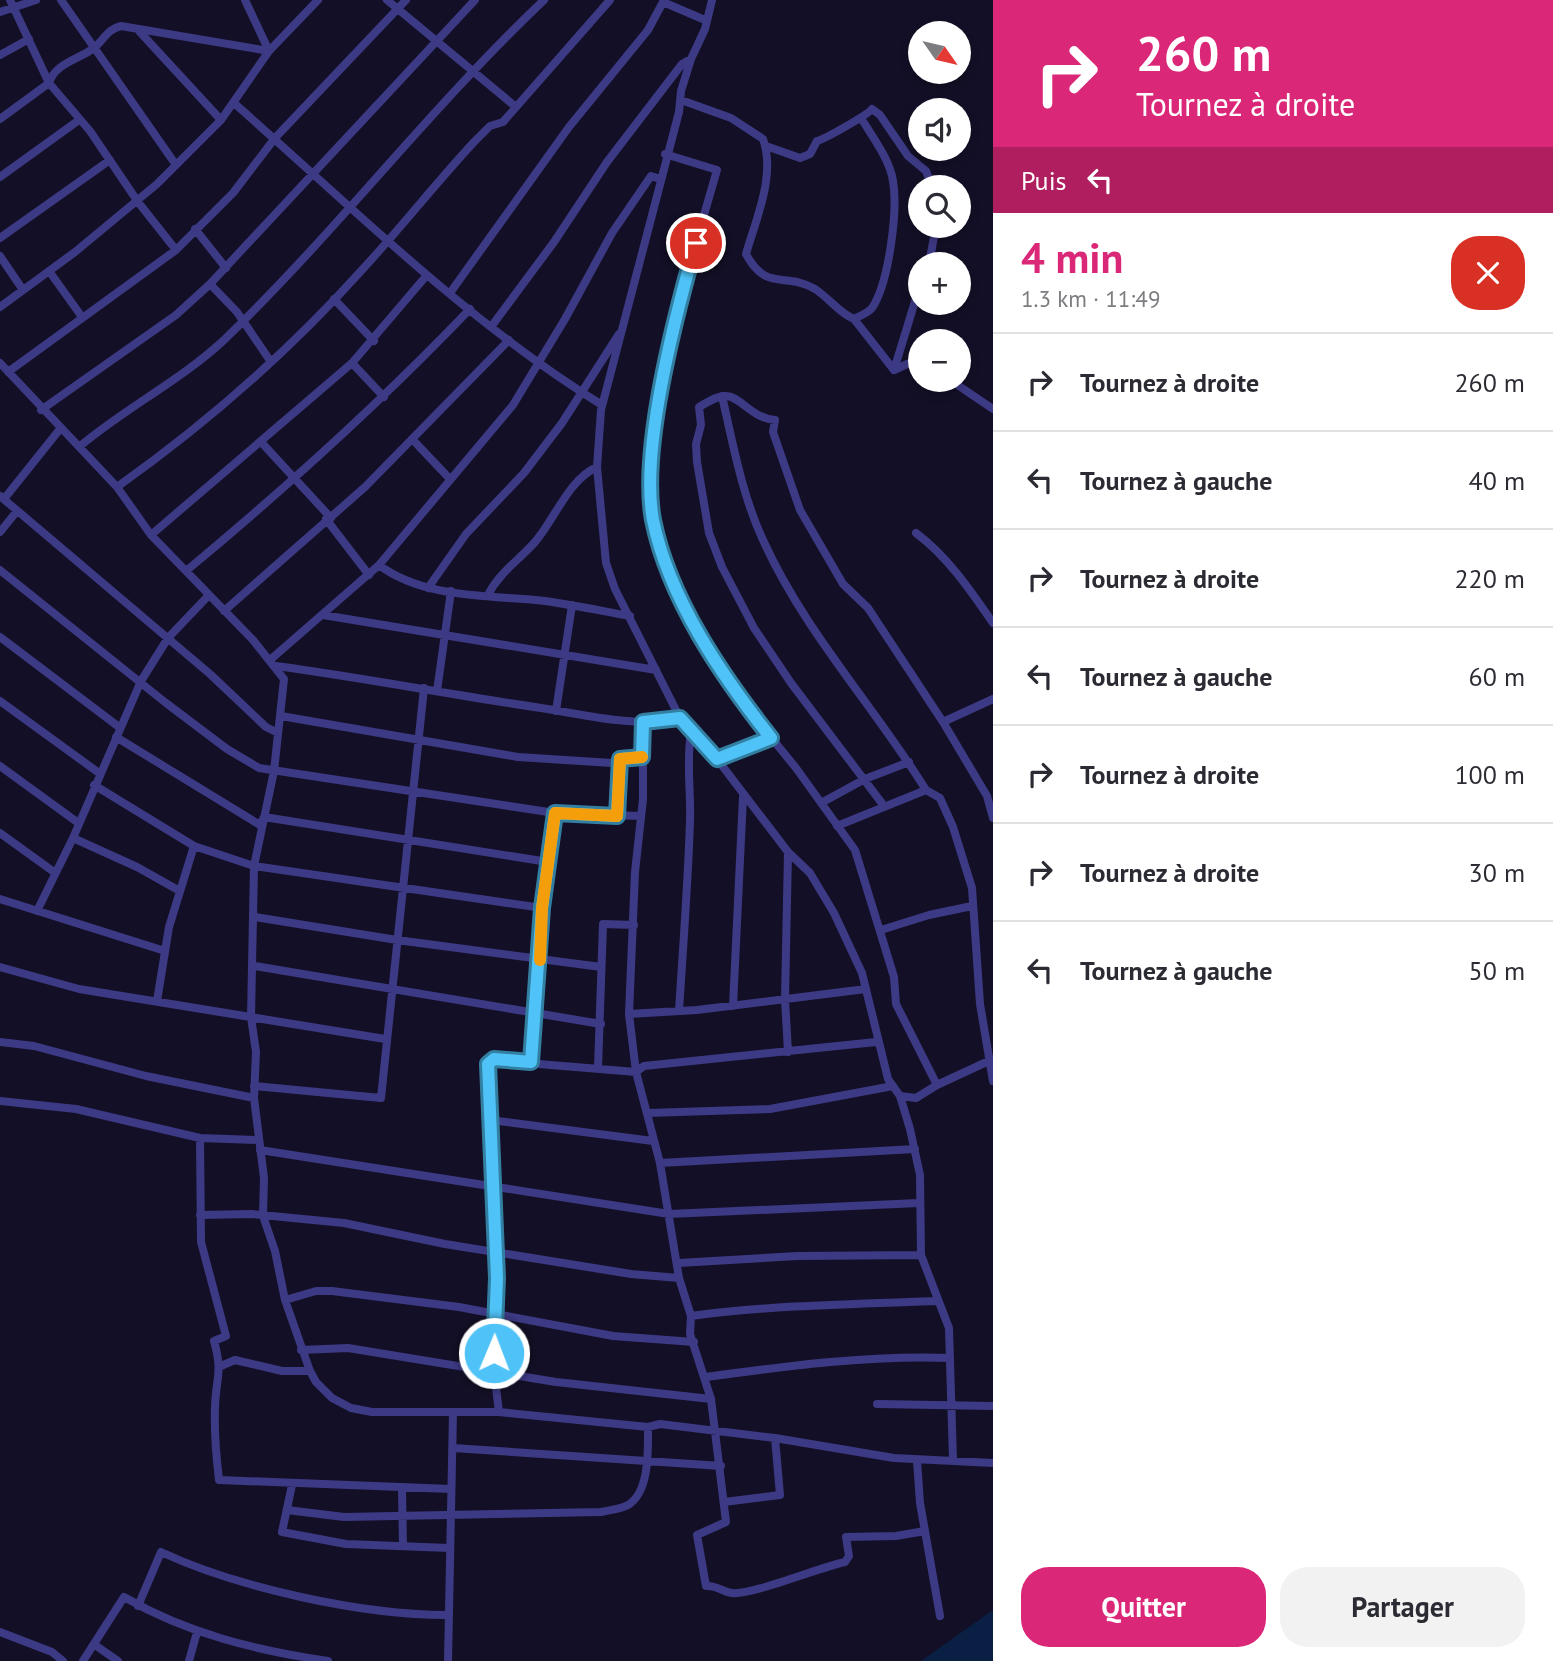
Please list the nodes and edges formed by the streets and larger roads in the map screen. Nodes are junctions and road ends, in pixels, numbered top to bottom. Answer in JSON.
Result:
{"nodes":[{"id":1,"x":36,"y":0,"type":"edge"},
{"id":2,"x":61,"y":0,"type":"edge"},
{"id":3,"x":245,"y":0,"type":"edge"},
{"id":4,"x":318,"y":0,"type":"edge"},
{"id":5,"x":387,"y":0,"type":"edge"},
{"id":6,"x":406,"y":0,"type":"edge"},
{"id":7,"x":475,"y":0,"type":"edge"},
{"id":8,"x":544,"y":0,"type":"edge"},
{"id":9,"x":610,"y":0,"type":"edge"},
{"id":10,"x":712,"y":0,"type":"edge"},
{"id":11,"x":664,"y":1,"type":"edge"},
{"id":12,"x":11,"y":4,"type":"edge"},
{"id":13,"x":397,"y":8,"type":"junction"},
{"id":14,"x":0,"y":12,"type":"edge"},
{"id":15,"x":705,"y":20,"type":"junction"},
{"id":16,"x":139,"y":31,"type":"junction"},
{"id":17,"x":29,"y":39,"type":"junction"},
{"id":18,"x":436,"y":43,"type":"junction"},
{"id":19,"x":93,"y":48,"type":"junction"},
{"id":20,"x":269,"y":51,"type":"junction"},
{"id":21,"x":0,"y":55,"type":"edge"},
{"id":22,"x":691,"y":58,"type":"junction"},
{"id":23,"x":472,"y":73,"type":"junction"},
{"id":24,"x":49,"y":83,"type":"junction"},
{"id":25,"x":681,"y":100,"type":"junction"},
{"id":26,"x":234,"y":103,"type":"junction"},
{"id":27,"x":516,"y":107,"type":"junction"},
{"id":28,"x":861,"y":118,"type":"junction"},
{"id":29,"x":0,"y":119,"type":"edge"},
{"id":30,"x":79,"y":120,"type":"junction"},
{"id":31,"x":220,"y":120,"type":"junction"},
{"id":32,"x":275,"y":138,"type":"junction"},
{"id":33,"x":766,"y":146,"type":"junction"},
{"id":34,"x":665,"y":154,"type":"junction"},
{"id":35,"x":110,"y":160,"type":"junction"},
{"id":36,"x":176,"y":165,"type":"junction"},
{"id":37,"x":312,"y":174,"type":"junction"},
{"id":38,"x":928,"y":175,"type":"edge"},
{"id":39,"x":0,"y":177,"type":"edge"},
{"id":40,"x":660,"y":179,"type":"junction"},
{"id":41,"x":138,"y":202,"type":"junction"},
{"id":42,"x":351,"y":209,"type":"junction"},
{"id":43,"x":195,"y":229,"type":"junction"},
{"id":44,"x":0,"y":238,"type":"edge"},
{"id":45,"x":387,"y":241,"type":"junction"},
{"id":46,"x":176,"y":250,"type":"junction"},
{"id":47,"x":0,"y":256,"type":"edge"},
{"id":48,"x":226,"y":268,"type":"junction"},
{"id":49,"x":49,"y":271,"type":"junction"},
{"id":50,"x":427,"y":275,"type":"junction"},
{"id":51,"x":210,"y":284,"type":"junction"},
{"id":52,"x":23,"y":290,"type":"junction"},
{"id":53,"x":450,"y":293,"type":"junction"},
{"id":54,"x":334,"y":299,"type":"junction"},
{"id":55,"x":0,"y":307,"type":"edge"},
{"id":56,"x":470,"y":309,"type":"junction"},
{"id":57,"x":911,"y":315,"type":"edge"},
{"id":58,"x":82,"y":317,"type":"junction"},
{"id":59,"x":854,"y":319,"type":"junction"},
{"id":60,"x":243,"y":320,"type":"junction"},
{"id":61,"x":624,"y":326,"type":"junction"},
{"id":62,"x":491,"y":327,"type":"junction"},
{"id":63,"x":509,"y":340,"type":"junction"},
{"id":64,"x":374,"y":341,"type":"junction"},
{"id":65,"x":271,"y":362,"type":"junction"},
{"id":66,"x":0,"y":363,"type":"edge"},
{"id":67,"x":352,"y":363,"type":"junction"},
{"id":68,"x":539,"y":363,"type":"junction"},
{"id":69,"x":908,"y":364,"type":"edge"},
{"id":70,"x":894,"y":370,"type":"junction"},
{"id":71,"x":8,"y":372,"type":"junction"},
{"id":72,"x":968,"y":392,"type":"edge"},
{"id":73,"x":582,"y":393,"type":"junction"},
{"id":74,"x":722,"y":396,"type":"junction"},
{"id":75,"x":384,"y":397,"type":"junction"},
{"id":76,"x":602,"y":405,"type":"junction"},
{"id":77,"x":993,"y":409,"type":"edge"},
{"id":78,"x":41,"y":410,"type":"junction"},
{"id":79,"x":60,"y":429,"type":"junction"},
{"id":80,"x":412,"y":439,"type":"junction"},
{"id":81,"x":262,"y":443,"type":"junction"},
{"id":82,"x":79,"y":447,"type":"junction"},
{"id":83,"x":597,"y":467,"type":"junction"},
{"id":84,"x":449,"y":478,"type":"junction"},
{"id":85,"x":296,"y":480,"type":"junction"},
{"id":86,"x":117,"y":487,"type":"junction"},
{"id":87,"x":2,"y":498,"type":"edge"},
{"id":88,"x":18,"y":511,"type":"junction"},
{"id":89,"x":328,"y":518,"type":"junction"},
{"id":90,"x":0,"y":532,"type":"edge"},
{"id":91,"x":916,"y":533,"type":"dead end"},
{"id":92,"x":151,"y":535,"type":"junction"},
{"id":93,"x":379,"y":565,"type":"junction"},
{"id":94,"x":0,"y":570,"type":"edge"},
{"id":95,"x":186,"y":571,"type":"junction"},
{"id":96,"x":369,"y":575,"type":"junction"},
{"id":97,"x":428,"y":588,"type":"junction"},
{"id":98,"x":451,"y":591,"type":"junction"},
{"id":99,"x":209,"y":595,"type":"junction"},
{"id":100,"x":488,"y":595,"type":"junction"},
{"id":101,"x":572,"y":605,"type":"junction"},
{"id":102,"x":224,"y":611,"type":"junction"},
{"id":103,"x":323,"y":615,"type":"junction"},
{"id":104,"x":630,"y":617,"type":"junction"},
{"id":105,"x":993,"y":624,"type":"edge"},
{"id":106,"x":0,"y":636,"type":"edge"},
{"id":107,"x":446,"y":637,"type":"junction"},
{"id":108,"x":167,"y":638,"type":"junction"},
{"id":109,"x":564,"y":656,"type":"junction"},
{"id":110,"x":273,"y":663,"type":"junction"},
{"id":111,"x":656,"y":670,"type":"junction"},
{"id":112,"x":141,"y":681,"type":"junction"},
{"id":113,"x":424,"y":688,"type":"junction"},
{"id":114,"x":437,"y":691,"type":"junction"},
{"id":115,"x":993,"y":699,"type":"edge"},
{"id":116,"x":0,"y":701,"type":"edge"},
{"id":117,"x":556,"y":711,"type":"junction"},
{"id":118,"x":281,"y":716,"type":"junction"},
{"id":119,"x":680,"y":718,"type":"junction"},
{"id":120,"x":643,"y":722,"type":"junction"},
{"id":121,"x":943,"y":722,"type":"junction"},
{"id":122,"x":120,"y":727,"type":"junction"},
{"id":123,"x":278,"y":733,"type":"junction"},
{"id":124,"x":691,"y":733,"type":"junction"},
{"id":125,"x":116,"y":737,"type":"junction"},
{"id":126,"x":771,"y":738,"type":"junction"},
{"id":127,"x":417,"y":742,"type":"junction"},
{"id":128,"x":642,"y":757,"type":"junction"},
{"id":129,"x":620,"y":759,"type":"junction"},
{"id":130,"x":717,"y":759,"type":"junction"},
{"id":131,"x":909,"y":762,"type":"junction"},
{"id":132,"x":0,"y":766,"type":"edge"},
{"id":133,"x":274,"y":771,"type":"junction"},
{"id":134,"x":99,"y":773,"type":"junction"},
{"id":135,"x":865,"y":779,"type":"junction"},
{"id":136,"x":94,"y":785,"type":"junction"},
{"id":137,"x":413,"y":790,"type":"junction"},
{"id":138,"x":926,"y":790,"type":"junction"},
{"id":139,"x":743,"y":797,"type":"junction"},
{"id":140,"x":821,"y":803,"type":"junction"},
{"id":141,"x":884,"y":806,"type":"junction"},
{"id":142,"x":555,"y":813,"type":"junction"},
{"id":143,"x":617,"y":816,"type":"junction"},
{"id":144,"x":640,"y":816,"type":"junction"},
{"id":145,"x":264,"y":817,"type":"junction"},
{"id":146,"x":993,"y":818,"type":"edge"},
{"id":147,"x":77,"y":822,"type":"junction"},
{"id":148,"x":837,"y":826,"type":"junction"},
{"id":149,"x":0,"y":833,"type":"edge"},
{"id":150,"x":73,"y":838,"type":"junction"},
{"id":151,"x":408,"y":841,"type":"junction"},
{"id":152,"x":194,"y":846,"type":"junction"},
{"id":153,"x":788,"y":852,"type":"junction"},
{"id":154,"x":548,"y":862,"type":"junction"},
{"id":155,"x":254,"y":866,"type":"junction"},
{"id":156,"x":54,"y":873,"type":"junction"},
{"id":157,"x":402,"y":889,"type":"junction"},
{"id":158,"x":178,"y":890,"type":"junction"},
{"id":159,"x":0,"y":899,"type":"edge"},
{"id":160,"x":972,"y":906,"type":"junction"},
{"id":161,"x":542,"y":908,"type":"junction"},
{"id":162,"x":37,"y":911,"type":"junction"},
{"id":163,"x":255,"y":917,"type":"junction"},
{"id":164,"x":634,"y":925,"type":"junction"},
{"id":165,"x":881,"y":930,"type":"junction"},
{"id":166,"x":397,"y":940,"type":"junction"},
{"id":167,"x":165,"y":951,"type":"junction"},
{"id":168,"x":540,"y":960,"type":"junction"},
{"id":169,"x":255,"y":966,"type":"junction"},
{"id":170,"x":0,"y":967,"type":"edge"},
{"id":171,"x":601,"y":967,"type":"junction"},
{"id":172,"x":392,"y":989,"type":"junction"},
{"id":173,"x":866,"y":989,"type":"junction"},
{"id":174,"x":785,"y":999,"type":"junction"},
{"id":175,"x":157,"y":1000,"type":"junction"},
{"id":176,"x":733,"y":1006,"type":"junction"},
{"id":177,"x":678,"y":1011,"type":"junction"},
{"id":178,"x":533,"y":1012,"type":"junction"},
{"id":179,"x":629,"y":1014,"type":"junction"},
{"id":180,"x":251,"y":1017,"type":"junction"},
{"id":181,"x":601,"y":1024,"type":"junction"},
{"id":182,"x":385,"y":1039,"type":"junction"},
{"id":183,"x":876,"y":1041,"type":"junction"},
{"id":184,"x":0,"y":1042,"type":"edge"},
{"id":185,"x":788,"y":1052,"type":"junction"},
{"id":186,"x":992,"y":1059,"type":"edge"},
{"id":187,"x":531,"y":1062,"type":"junction"},
{"id":188,"x":598,"y":1068,"type":"junction"},
{"id":189,"x":636,"y":1072,"type":"junction"},
{"id":190,"x":993,"y":1081,"type":"edge"},
{"id":191,"x":937,"y":1085,"type":"junction"},
{"id":192,"x":254,"y":1086,"type":"junction"},
{"id":193,"x":893,"y":1086,"type":"junction"},
{"id":194,"x":900,"y":1096,"type":"junction"},
{"id":195,"x":254,"y":1098,"type":"junction"},
{"id":196,"x":0,"y":1101,"type":"edge"},
{"id":197,"x":648,"y":1114,"type":"junction"},
{"id":198,"x":490,"y":1120,"type":"junction"},
{"id":199,"x":200,"y":1138,"type":"junction"},
{"id":200,"x":258,"y":1140,"type":"junction"},
{"id":201,"x":653,"y":1140,"type":"junction"},
{"id":202,"x":915,"y":1149,"type":"junction"},
{"id":203,"x":260,"y":1150,"type":"junction"},
{"id":204,"x":660,"y":1163,"type":"junction"},
{"id":205,"x":492,"y":1186,"type":"junction"},
{"id":206,"x":919,"y":1203,"type":"junction"},
{"id":207,"x":669,"y":1214,"type":"junction"},
{"id":208,"x":200,"y":1215,"type":"junction"},
{"id":209,"x":263,"y":1216,"type":"junction"},
{"id":210,"x":495,"y":1250,"type":"junction"},
{"id":211,"x":921,"y":1255,"type":"junction"},
{"id":212,"x":679,"y":1263,"type":"junction"},
{"id":213,"x":679,"y":1278,"type":"junction"},
{"id":214,"x":285,"y":1300,"type":"junction"},
{"id":215,"x":938,"y":1301,"type":"junction"},
{"id":216,"x":495,"y":1315,"type":"junction"},
{"id":217,"x":691,"y":1316,"type":"junction"},
{"id":218,"x":694,"y":1342,"type":"junction"},
{"id":219,"x":301,"y":1350,"type":"junction"},
{"id":220,"x":950,"y":1357,"type":"junction"},
{"id":221,"x":221,"y":1366,"type":"junction"},
{"id":222,"x":310,"y":1371,"type":"junction"},
{"id":223,"x":494,"y":1372,"type":"junction"},
{"id":224,"x":706,"y":1377,"type":"junction"},
{"id":225,"x":710,"y":1399,"type":"junction"},
{"id":226,"x":877,"y":1404,"type":"dead end"},
{"id":227,"x":993,"y":1406,"type":"edge"},
{"id":228,"x":952,"y":1407,"type":"junction"},
{"id":229,"x":453,"y":1412,"type":"junction"},
{"id":230,"x":499,"y":1412,"type":"junction"},
{"id":231,"x":648,"y":1427,"type":"junction"},
{"id":232,"x":716,"y":1431,"type":"junction"},
{"id":233,"x":775,"y":1438,"type":"junction"},
{"id":234,"x":453,"y":1448,"type":"junction"},
{"id":235,"x":648,"y":1460,"type":"junction"},
{"id":236,"x":916,"y":1460,"type":"junction"},
{"id":237,"x":953,"y":1460,"type":"junction"},
{"id":238,"x":993,"y":1463,"type":"edge"},
{"id":239,"x":721,"y":1466,"type":"junction"},
{"id":240,"x":292,"y":1485,"type":"junction"},
{"id":241,"x":451,"y":1489,"type":"junction"},
{"id":242,"x":402,"y":1490,"type":"junction"},
{"id":243,"x":724,"y":1502,"type":"junction"},
{"id":244,"x":287,"y":1510,"type":"junction"},
{"id":245,"x":451,"y":1515,"type":"junction"},
{"id":246,"x":403,"y":1516,"type":"junction"},
{"id":247,"x":925,"y":1531,"type":"junction"},
{"id":248,"x":403,"y":1546,"type":"junction"},
{"id":249,"x":449,"y":1548,"type":"junction"},
{"id":250,"x":138,"y":1606,"type":"junction"},
{"id":251,"x":447,"y":1615,"type":"junction"},
{"id":252,"x":940,"y":1616,"type":"dead end"},
{"id":253,"x":0,"y":1632,"type":"edge"},
{"id":254,"x":197,"y":1632,"type":"junction"},
{"id":255,"x":95,"y":1645,"type":"junction"},
{"id":256,"x":114,"y":1660,"type":"edge"},
{"id":257,"x":63,"y":1661,"type":"edge"},
{"id":258,"x":83,"y":1661,"type":"edge"},
{"id":259,"x":189,"y":1661,"type":"edge"},
{"id":260,"x":328,"y":1661,"type":"edge"},
{"id":261,"x":448,"y":1661,"type":"edge"}],
"edges":[{"from":1,"to":12,"type":"street"},
{"from":2,"to":19,"type":"street"},
{"from":3,"to":20,"type":"street"},
{"from":4,"to":20,"type":"street"},
{"from":5,"to":13,"type":"street"},
{"from":6,"to":13,"type":"street"},
{"from":7,"to":18,"type":"street"},
{"from":8,"to":23,"type":"street"},
{"from":9,"to":27,"type":"street"},
{"from":10,"to":15,"type":"street"},
{"from":11,"to":15,"type":"street"},
{"from":11,"to":53,"type":"street"},
{"from":12,"to":14,"type":"street"},
{"from":12,"to":17,"type":"street"},
{"from":13,"to":18,"type":"street"},
{"from":13,"to":32,"type":"street"},
{"from":15,"to":22,"type":"street"},
{"from":16,"to":19,"type":"street"},
{"from":16,"to":20,"type":"street"},
{"from":16,"to":31,"type":"street"},
{"from":17,"to":21,"type":"street"},
{"from":17,"to":24,"type":"street"},
{"from":18,"to":23,"type":"street"},
{"from":18,"to":37,"type":"street"},
{"from":19,"to":24,"type":"street"},
{"from":19,"to":36,"type":"street"},
{"from":20,"to":26,"type":"street"},
{"from":22,"to":25,"type":"street"},
{"from":22,"to":62,"type":"street"},
{"from":23,"to":27,"type":"street"},
{"from":23,"to":42,"type":"street"},
{"from":24,"to":29,"type":"street"},
{"from":24,"to":30,"type":"street"},
{"from":25,"to":33,"type":"street"},
{"from":25,"to":34,"type":"street"},
{"from":26,"to":31,"type":"street"},
{"from":26,"to":32,"type":"street"},
{"from":27,"to":45,"type":"street"},
{"from":28,"to":33,"type":"street"},
{"from":28,"to":38,"type":"street"},
{"from":28,"to":59,"type":"street"},
{"from":30,"to":35,"type":"street"},
{"from":30,"to":39,"type":"street"},
{"from":31,"to":36,"type":"street"},
{"from":32,"to":37,"type":"street"},
{"from":32,"to":43,"type":"street"},
{"from":33,"to":59,"type":"street"},
{"from":34,"to":40,"type":"street"},
{"from":34,"to":126,"type":"street"},
{"from":35,"to":41,"type":"street"},
{"from":35,"to":44,"type":"street"},
{"from":36,"to":41,"type":"street"},
{"from":37,"to":42,"type":"street"},
{"from":37,"to":48,"type":"street"},
{"from":40,"to":61,"type":"street"},
{"from":40,"to":68,"type":"street"},
{"from":41,"to":46,"type":"street"},
{"from":41,"to":49,"type":"street"},
{"from":42,"to":45,"type":"street"},
{"from":42,"to":60,"type":"street"},
{"from":43,"to":46,"type":"street"},
{"from":43,"to":48,"type":"street"},
{"from":45,"to":50,"type":"street"},
{"from":45,"to":54,"type":"street"},
{"from":46,"to":58,"type":"street"},
{"from":47,"to":52,"type":"street"},
{"from":48,"to":51,"type":"street"},
{"from":49,"to":52,"type":"street"},
{"from":49,"to":58,"type":"street"},
{"from":50,"to":53,"type":"street"},
{"from":50,"to":64,"type":"street"},
{"from":51,"to":60,"type":"street"},
{"from":51,"to":78,"type":"street"},
{"from":52,"to":55,"type":"street"},
{"from":53,"to":56,"type":"street"},
{"from":54,"to":64,"type":"street"},
{"from":54,"to":65,"type":"street"},
{"from":56,"to":62,"type":"street"},
{"from":56,"to":75,"type":"street"},
{"from":57,"to":70,"type":"street"},
{"from":58,"to":71,"type":"street"},
{"from":59,"to":70,"type":"street"},
{"from":60,"to":65,"type":"street"},
{"from":60,"to":82,"type":"street"},
{"from":61,"to":73,"type":"street"},
{"from":61,"to":76,"type":"street"},
{"from":62,"to":63,"type":"street"},
{"from":63,"to":68,"type":"street"},
{"from":63,"to":80,"type":"street"},
{"from":64,"to":67,"type":"street"},
{"from":65,"to":86,"type":"street"},
{"from":66,"to":71,"type":"street"},
{"from":67,"to":75,"type":"street"},
{"from":67,"to":81,"type":"street"},
{"from":68,"to":73,"type":"street"},
{"from":68,"to":84,"type":"street"},
{"from":69,"to":70,"type":"street"},
{"from":71,"to":78,"type":"street"},
{"from":72,"to":77,"type":"street"},
{"from":73,"to":76,"type":"street"},
{"from":73,"to":97,"type":"street"},
{"from":74,"to":121,"type":"street"},
{"from":74,"to":131,"type":"street"},
{"from":74,"to":135,"type":"street"},
{"from":75,"to":85,"type":"street"},
{"from":76,"to":83,"type":"street"},
{"from":78,"to":79,"type":"street"},
{"from":79,"to":82,"type":"street"},
{"from":79,"to":87,"type":"street"},
{"from":80,"to":84,"type":"street"},
{"from":80,"to":89,"type":"street"},
{"from":81,"to":85,"type":"street"},
{"from":81,"to":92,"type":"street"},
{"from":82,"to":86,"type":"street"},
{"from":83,"to":100,"type":"street"},
{"from":83,"to":104,"type":"street"},
{"from":84,"to":93,"type":"street"},
{"from":85,"to":89,"type":"street"},
{"from":85,"to":95,"type":"street"},
{"from":86,"to":92,"type":"street"},
{"from":87,"to":88,"type":"street"},
{"from":88,"to":90,"type":"street"},
{"from":88,"to":108,"type":"street"},
{"from":89,"to":96,"type":"street"},
{"from":89,"to":102,"type":"street"},
{"from":91,"to":105,"type":"street"},
{"from":92,"to":95,"type":"street"},
{"from":93,"to":96,"type":"street"},
{"from":93,"to":97,"type":"street"},
{"from":94,"to":112,"type":"street"},
{"from":95,"to":99,"type":"street"},
{"from":96,"to":103,"type":"street"},
{"from":97,"to":98,"type":"street"},
{"from":98,"to":100,"type":"street"},
{"from":98,"to":107,"type":"street"},
{"from":99,"to":102,"type":"street"},
{"from":99,"to":108,"type":"street"},
{"from":100,"to":101,"type":"street"},
{"from":101,"to":104,"type":"street"},
{"from":101,"to":109,"type":"street"},
{"from":102,"to":110,"type":"street"},
{"from":103,"to":107,"type":"street"},
{"from":103,"to":110,"type":"street"},
{"from":104,"to":111,"type":"street"},
{"from":106,"to":122,"type":"street"},
{"from":107,"to":109,"type":"street"},
{"from":107,"to":114,"type":"street"},
{"from":108,"to":112,"type":"street"},
{"from":108,"to":123,"type":"street"},
{"from":109,"to":111,"type":"street"},
{"from":109,"to":117,"type":"street"},
{"from":110,"to":113,"type":"street"},
{"from":110,"to":118,"type":"street"},
{"from":111,"to":119,"type":"street"},
{"from":112,"to":122,"type":"street"},
{"from":112,"to":133,"type":"street"},
{"from":113,"to":114,"type":"street"},
{"from":113,"to":127,"type":"street"},
{"from":114,"to":117,"type":"street"},
{"from":115,"to":121,"type":"street"},
{"from":116,"to":134,"type":"street"},
{"from":117,"to":120,"type":"street"},
{"from":118,"to":123,"type":"street"},
{"from":118,"to":127,"type":"street"},
{"from":119,"to":120,"type":"street"},
{"from":119,"to":124,"type":"street"},
{"from":120,"to":128,"type":"street"},
{"from":121,"to":146,"type":"street"},
{"from":122,"to":125,"type":"street"},
{"from":123,"to":133,"type":"street"},
{"from":124,"to":130,"type":"street"},
{"from":124,"to":177,"type":"street"},
{"from":125,"to":134,"type":"street"},
{"from":125,"to":145,"type":"street"},
{"from":126,"to":130,"type":"street"},
{"from":126,"to":140,"type":"street"},
{"from":127,"to":129,"type":"street"},
{"from":127,"to":137,"type":"street"},
{"from":128,"to":129,"type":"street"},
{"from":128,"to":144,"type":"street"},
{"from":129,"to":143,"type":"street"},
{"from":130,"to":139,"type":"street"},
{"from":131,"to":135,"type":"street"},
{"from":131,"to":138,"type":"street"},
{"from":132,"to":147,"type":"street"},
{"from":133,"to":137,"type":"street"},
{"from":133,"to":145,"type":"street"},
{"from":134,"to":136,"type":"street"},
{"from":135,"to":140,"type":"street"},
{"from":135,"to":141,"type":"street"},
{"from":136,"to":147,"type":"street"},
{"from":136,"to":152,"type":"street"},
{"from":137,"to":142,"type":"street"},
{"from":137,"to":151,"type":"street"},
{"from":138,"to":141,"type":"street"},
{"from":138,"to":160,"type":"street"},
{"from":139,"to":153,"type":"street"},
{"from":139,"to":176,"type":"street"},
{"from":140,"to":148,"type":"street"},
{"from":141,"to":148,"type":"street"},
{"from":142,"to":143,"type":"street"},
{"from":142,"to":154,"type":"street"},
{"from":143,"to":144,"type":"street"},
{"from":144,"to":164,"type":"street"},
{"from":145,"to":151,"type":"street"},
{"from":145,"to":155,"type":"street"},
{"from":147,"to":150,"type":"street"},
{"from":148,"to":165,"type":"street"},
{"from":149,"to":156,"type":"street"},
{"from":150,"to":156,"type":"street"},
{"from":150,"to":158,"type":"street"},
{"from":151,"to":154,"type":"street"},
{"from":151,"to":157,"type":"street"},
{"from":152,"to":155,"type":"street"},
{"from":152,"to":158,"type":"street"},
{"from":153,"to":173,"type":"street"},
{"from":153,"to":174,"type":"street"},
{"from":154,"to":161,"type":"street"},
{"from":155,"to":157,"type":"street"},
{"from":155,"to":163,"type":"street"},
{"from":156,"to":162,"type":"street"},
{"from":157,"to":161,"type":"street"},
{"from":157,"to":166,"type":"street"},
{"from":158,"to":167,"type":"street"},
{"from":159,"to":162,"type":"street"},
{"from":160,"to":165,"type":"street"},
{"from":160,"to":186,"type":"street"},
{"from":161,"to":168,"type":"street"},
{"from":162,"to":167,"type":"street"},
{"from":163,"to":166,"type":"street"},
{"from":163,"to":169,"type":"street"},
{"from":164,"to":171,"type":"street"},
{"from":164,"to":179,"type":"street"},
{"from":165,"to":191,"type":"street"},
{"from":166,"to":168,"type":"street"},
{"from":166,"to":172,"type":"street"},
{"from":167,"to":175,"type":"street"},
{"from":168,"to":171,"type":"street"},
{"from":168,"to":178,"type":"street"},
{"from":169,"to":172,"type":"street"},
{"from":169,"to":180,"type":"street"},
{"from":170,"to":175,"type":"street"},
{"from":171,"to":181,"type":"street"},
{"from":172,"to":178,"type":"street"},
{"from":172,"to":182,"type":"street"},
{"from":173,"to":174,"type":"street"},
{"from":173,"to":183,"type":"street"},
{"from":174,"to":176,"type":"street"},
{"from":174,"to":185,"type":"street"},
{"from":175,"to":180,"type":"street"},
{"from":176,"to":177,"type":"street"},
{"from":177,"to":179,"type":"street"},
{"from":178,"to":181,"type":"street"},
{"from":178,"to":187,"type":"street"},
{"from":179,"to":189,"type":"street"},
{"from":180,"to":182,"type":"street"},
{"from":180,"to":192,"type":"street"},
{"from":181,"to":188,"type":"street"},
{"from":182,"to":192,"type":"street"},
{"from":183,"to":185,"type":"street"},
{"from":183,"to":193,"type":"street"},
{"from":184,"to":195,"type":"street"},
{"from":185,"to":189,"type":"street"},
{"from":186,"to":190,"type":"street"},
{"from":186,"to":191,"type":"street"},
{"from":187,"to":188,"type":"street"},
{"from":187,"to":198,"type":"street"},
{"from":188,"to":189,"type":"street"},
{"from":189,"to":197,"type":"street"},
{"from":191,"to":194,"type":"street"},
{"from":192,"to":195,"type":"street"},
{"from":193,"to":194,"type":"street"},
{"from":193,"to":197,"type":"street"},
{"from":194,"to":202,"type":"street"},
{"from":195,"to":200,"type":"street"},
{"from":196,"to":199,"type":"street"},
{"from":197,"to":201,"type":"street"},
{"from":198,"to":201,"type":"street"},
{"from":198,"to":205,"type":"street"},
{"from":199,"to":200,"type":"street"},
{"from":199,"to":208,"type":"street"},
{"from":200,"to":203,"type":"street"},
{"from":201,"to":204,"type":"street"},
{"from":202,"to":204,"type":"street"},
{"from":202,"to":206,"type":"street"},
{"from":203,"to":205,"type":"street"},
{"from":203,"to":209,"type":"street"},
{"from":204,"to":207,"type":"street"},
{"from":205,"to":207,"type":"street"},
{"from":205,"to":210,"type":"street"},
{"from":206,"to":207,"type":"street"},
{"from":206,"to":211,"type":"street"},
{"from":207,"to":212,"type":"street"},
{"from":208,"to":209,"type":"street"},
{"from":208,"to":221,"type":"street"},
{"from":209,"to":210,"type":"street"},
{"from":209,"to":214,"type":"street"},
{"from":210,"to":213,"type":"street"},
{"from":210,"to":216,"type":"street"},
{"from":211,"to":212,"type":"street"},
{"from":211,"to":215,"type":"street"},
{"from":212,"to":213,"type":"street"},
{"from":213,"to":217,"type":"street"},
{"from":214,"to":216,"type":"street"},
{"from":214,"to":219,"type":"street"},
{"from":215,"to":217,"type":"street"},
{"from":215,"to":220,"type":"street"},
{"from":216,"to":218,"type":"street"},
{"from":216,"to":223,"type":"street"},
{"from":217,"to":218,"type":"street"},
{"from":218,"to":224,"type":"street"},
{"from":219,"to":222,"type":"street"},
{"from":219,"to":223,"type":"street"},
{"from":220,"to":224,"type":"street"},
{"from":220,"to":228,"type":"street"},
{"from":221,"to":222,"type":"street"},
{"from":221,"to":240,"type":"street"},
{"from":222,"to":229,"type":"street"},
{"from":223,"to":225,"type":"street"},
{"from":223,"to":230,"type":"street"},
{"from":224,"to":225,"type":"street"},
{"from":225,"to":232,"type":"street"},
{"from":226,"to":228,"type":"street"},
{"from":227,"to":228,"type":"street"},
{"from":228,"to":237,"type":"street"},
{"from":229,"to":230,"type":"street"},
{"from":229,"to":234,"type":"street"},
{"from":230,"to":231,"type":"street"},
{"from":231,"to":232,"type":"street"},
{"from":231,"to":235,"type":"street"},
{"from":232,"to":233,"type":"street"},
{"from":232,"to":239,"type":"street"},
{"from":233,"to":236,"type":"street"},
{"from":233,"to":243,"type":"street"},
{"from":234,"to":235,"type":"street"},
{"from":234,"to":241,"type":"street"},
{"from":235,"to":239,"type":"street"},
{"from":235,"to":245,"type":"street"},
{"from":236,"to":237,"type":"street"},
{"from":236,"to":247,"type":"street"},
{"from":237,"to":238,"type":"street"},
{"from":239,"to":243,"type":"street"},
{"from":240,"to":242,"type":"street"},
{"from":240,"to":244,"type":"street"},
{"from":241,"to":242,"type":"street"},
{"from":241,"to":245,"type":"street"},
{"from":242,"to":246,"type":"street"},
{"from":243,"to":247,"type":"street"},
{"from":244,"to":246,"type":"street"},
{"from":244,"to":248,"type":"street"},
{"from":245,"to":246,"type":"street"},
{"from":245,"to":249,"type":"street"},
{"from":246,"to":248,"type":"street"},
{"from":247,"to":252,"type":"street"},
{"from":248,"to":249,"type":"street"},
{"from":249,"to":251,"type":"street"},
{"from":250,"to":251,"type":"street"},
{"from":250,"to":254,"type":"street"},
{"from":250,"to":255,"type":"street"},
{"from":251,"to":261,"type":"street"},
{"from":253,"to":257,"type":"street"},
{"from":254,"to":259,"type":"street"},
{"from":254,"to":260,"type":"street"},
{"from":255,"to":256,"type":"street"},
{"from":255,"to":258,"type":"street"}]}
